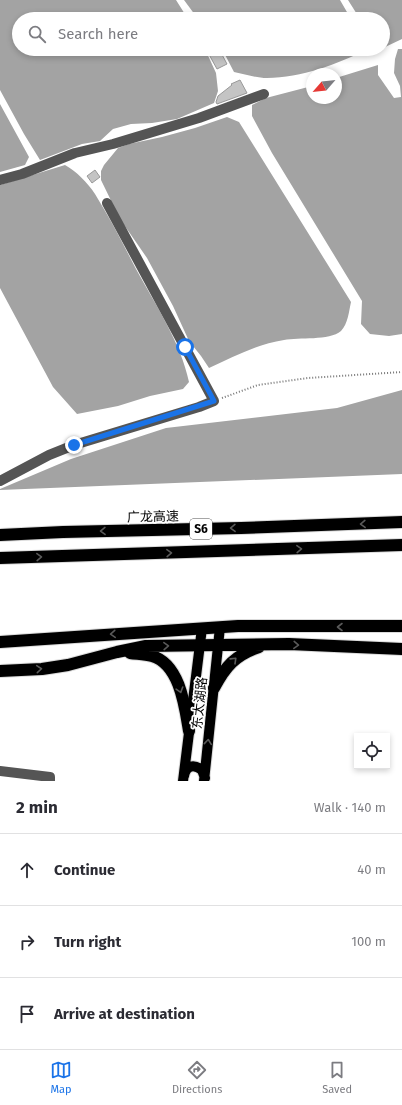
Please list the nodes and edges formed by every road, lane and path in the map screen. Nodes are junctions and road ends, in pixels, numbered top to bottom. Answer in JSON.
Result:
{"nodes":[{"id":1,"x":264,"y":94,"type":"dead end"},
{"id":2,"x":0,"y":180,"type":"edge"},
{"id":3,"x":107,"y":203,"type":"dead end"},
{"id":4,"x":402,"y":372,"type":"edge"},
{"id":5,"x":214,"y":401,"type":"junction"},
{"id":6,"x":0,"y":481,"type":"edge"},
{"id":7,"x":402,"y":522,"type":"edge"},
{"id":8,"x":0,"y":535,"type":"edge"},
{"id":9,"x":402,"y":545,"type":"edge"},
{"id":10,"x":0,"y":558,"type":"edge"},
{"id":11,"x":402,"y":626,"type":"edge"},
{"id":12,"x":220,"y":627,"type":"junction"},
{"id":13,"x":202,"y":628,"type":"junction"},
{"id":14,"x":0,"y":642,"type":"edge"},
{"id":15,"x":200,"y":645,"type":"junction"},
{"id":16,"x":218,"y":645,"type":"junction"},
{"id":17,"x":265,"y":645,"type":"junction"},
{"id":18,"x":402,"y":649,"type":"edge"},
{"id":19,"x":117,"y":652,"type":"junction"},
{"id":20,"x":0,"y":671,"type":"edge"},
{"id":21,"x":214,"y":688,"type":"junction"},
{"id":22,"x":189,"y":731,"type":"junction"},
{"id":23,"x":0,"y":771,"type":"edge"},
{"id":24,"x":183,"y":779,"type":"edge"},
{"id":25,"x":205,"y":780,"type":"edge"},
{"id":26,"x":50,"y":781,"type":"edge"}],
"edges":[{"from":1,"to":2,"type":"lane"},
{"from":3,"to":5,"type":"lane"},
{"from":4,"to":5,"type":"path"},
{"from":5,"to":6,"type":"lane"},
{"from":7,"to":8,"type":"highway","name":"广龙高速","number":"S6","one_way":true},
{"from":10,"to":9,"type":"highway","number":"S6","one_way":true},
{"from":11,"to":12,"type":"highway","one_way":true},
{"from":12,"to":13,"type":"highway"},
{"from":12,"to":16,"type":"main road","name":"东太湖路"},
{"from":13,"to":14,"type":"highway","one_way":true},
{"from":13,"to":15,"type":"main road","name":"东太湖路"},
{"from":15,"to":16,"type":"highway"},
{"from":19,"to":15,"type":"highway","one_way":true},
{"from":15,"to":22,"type":"main road","name":"东太湖路"},
{"from":16,"to":17,"type":"highway"},
{"from":16,"to":21,"type":"main road","name":"东太湖路"},
{"from":17,"to":18,"type":"highway","one_way":true},
{"from":21,"to":17,"type":"highway","one_way":true},
{"from":20,"to":19,"type":"highway","one_way":true},
{"from":19,"to":22,"type":"highway","one_way":true},
{"from":25,"to":21,"type":"main road","name":"东太湖路","one_way":true},
{"from":22,"to":24,"type":"main road","name":"东太湖路"},
{"from":23,"to":26,"type":"lane"},
{"from":24,"to":25,"type":"main road"}]}
